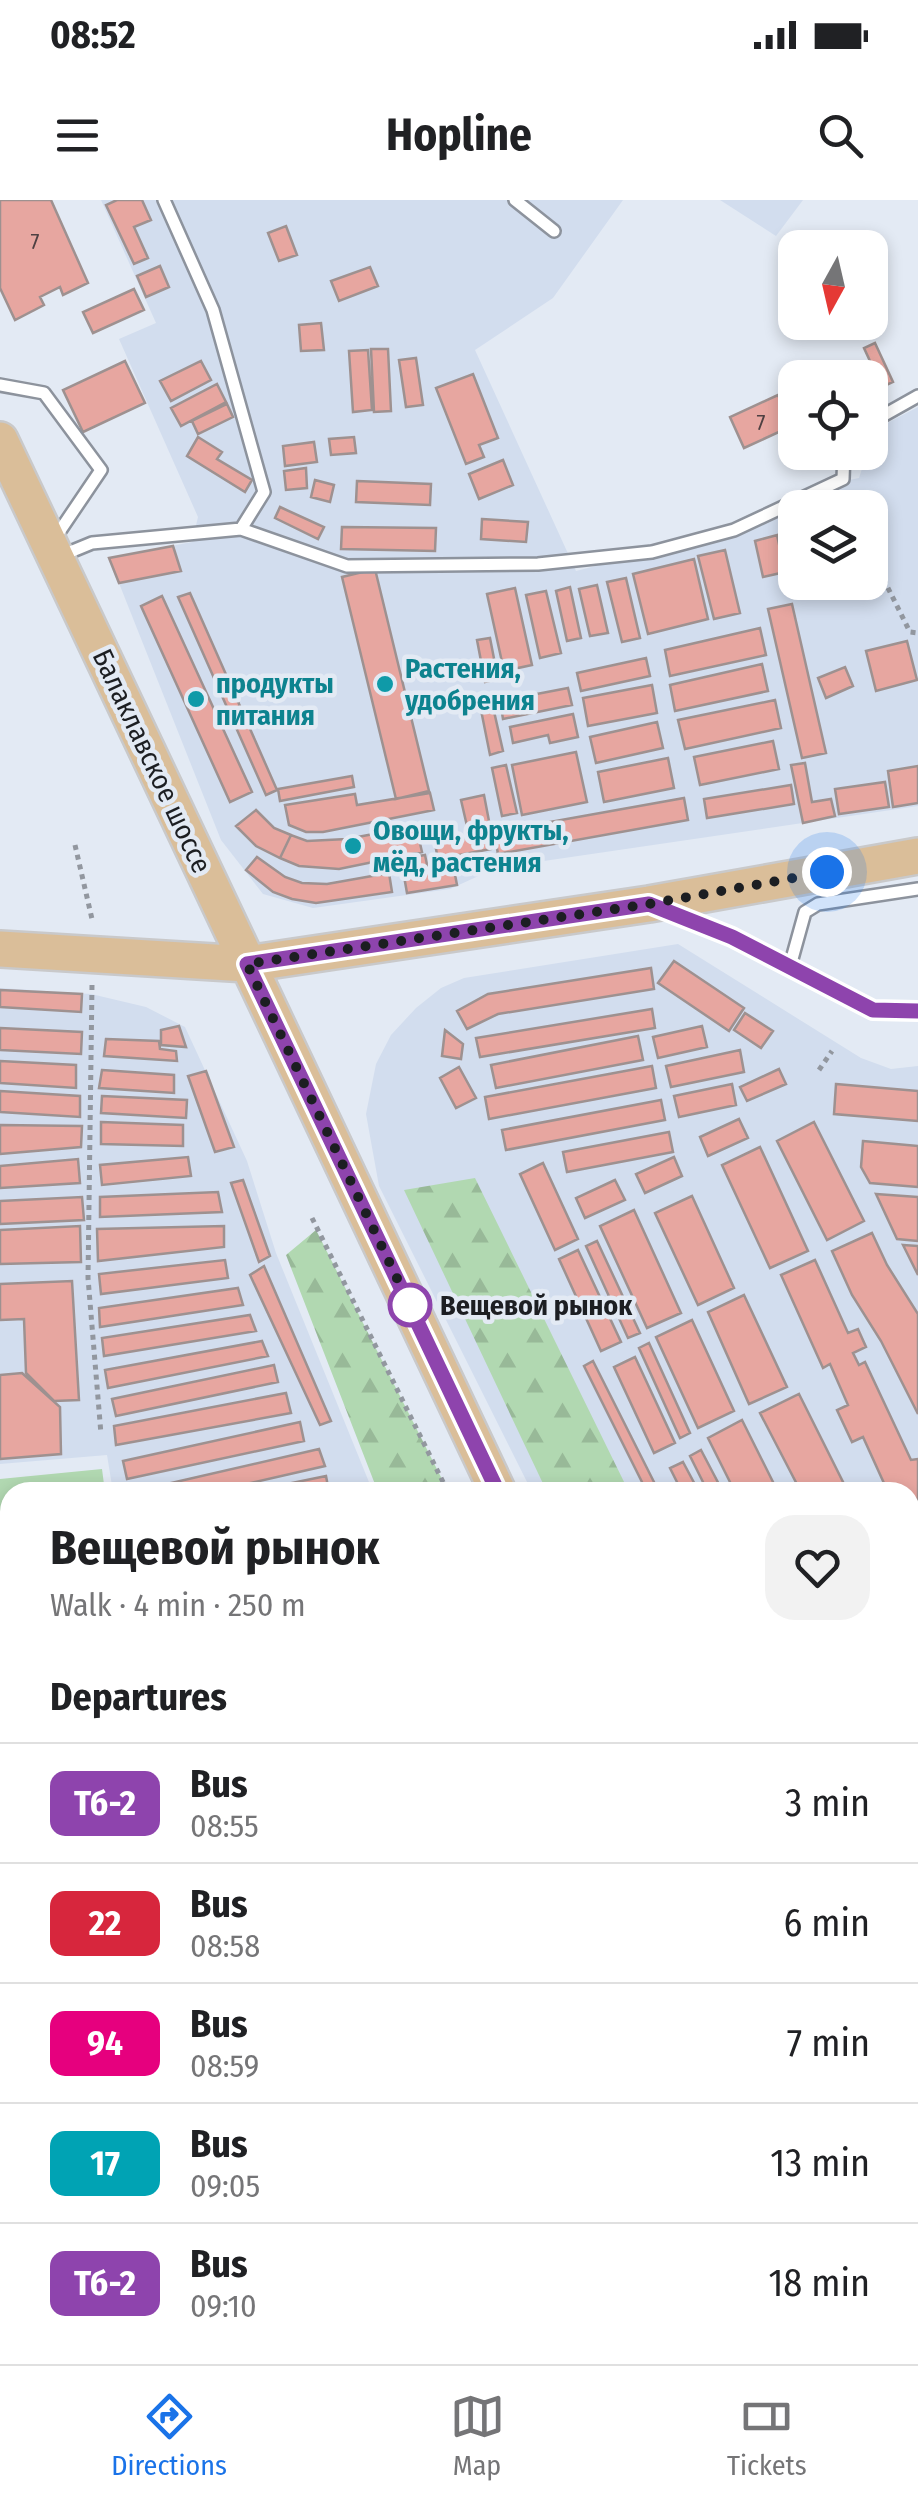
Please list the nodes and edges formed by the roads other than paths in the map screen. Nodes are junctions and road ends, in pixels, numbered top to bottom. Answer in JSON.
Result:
{"nodes":[{"id":1,"x":164,"y":200,"type":"edge"},
{"id":2,"x":515,"y":200,"type":"edge"},
{"id":3,"x":554,"y":231,"type":"dead end"},
{"id":4,"x":0,"y":385,"type":"edge"},
{"id":5,"x":918,"y":396,"type":"edge"},
{"id":6,"x":888,"y":414,"type":"edge"},
{"id":7,"x":0,"y":440,"type":"edge"},
{"id":8,"x":843,"y":470,"type":"edge"},
{"id":9,"x":240,"y":529,"type":"junction"},
{"id":10,"x":53,"y":551,"type":"junction"},
{"id":11,"x":918,"y":856,"type":"edge"},
{"id":12,"x":918,"y":889,"type":"edge"},
{"id":13,"x":649,"y":904,"type":"junction"},
{"id":14,"x":0,"y":948,"type":"edge"},
{"id":15,"x":247,"y":964,"type":"junction"},
{"id":16,"x":790,"y":966,"type":"junction"},
{"id":17,"x":918,"y":1010,"type":"edge"},
{"id":18,"x":493,"y":1482,"type":"edge"}],
"edges":[{"from":1,"to":9,"type":"lane"},
{"from":2,"to":3,"type":"lane"},
{"from":4,"to":10,"type":"lane"},
{"from":5,"to":6,"type":"lane"},
{"from":7,"to":10,"type":"main road","name":"Балаклавское шоссе"},
{"from":8,"to":9,"type":"lane"},
{"from":9,"to":10,"type":"lane"},
{"from":10,"to":15,"type":"main road","name":"Балаклавское шоссе"},
{"from":11,"to":13,"type":"main road"},
{"from":12,"to":16,"type":"lane"},
{"from":13,"to":15,"type":"main road"},
{"from":13,"to":16,"type":"lane"},
{"from":14,"to":15,"type":"main road"},
{"from":15,"to":18,"type":"main road","name":"Балаклавское шоссе"},
{"from":16,"to":17,"type":"lane"}]}
